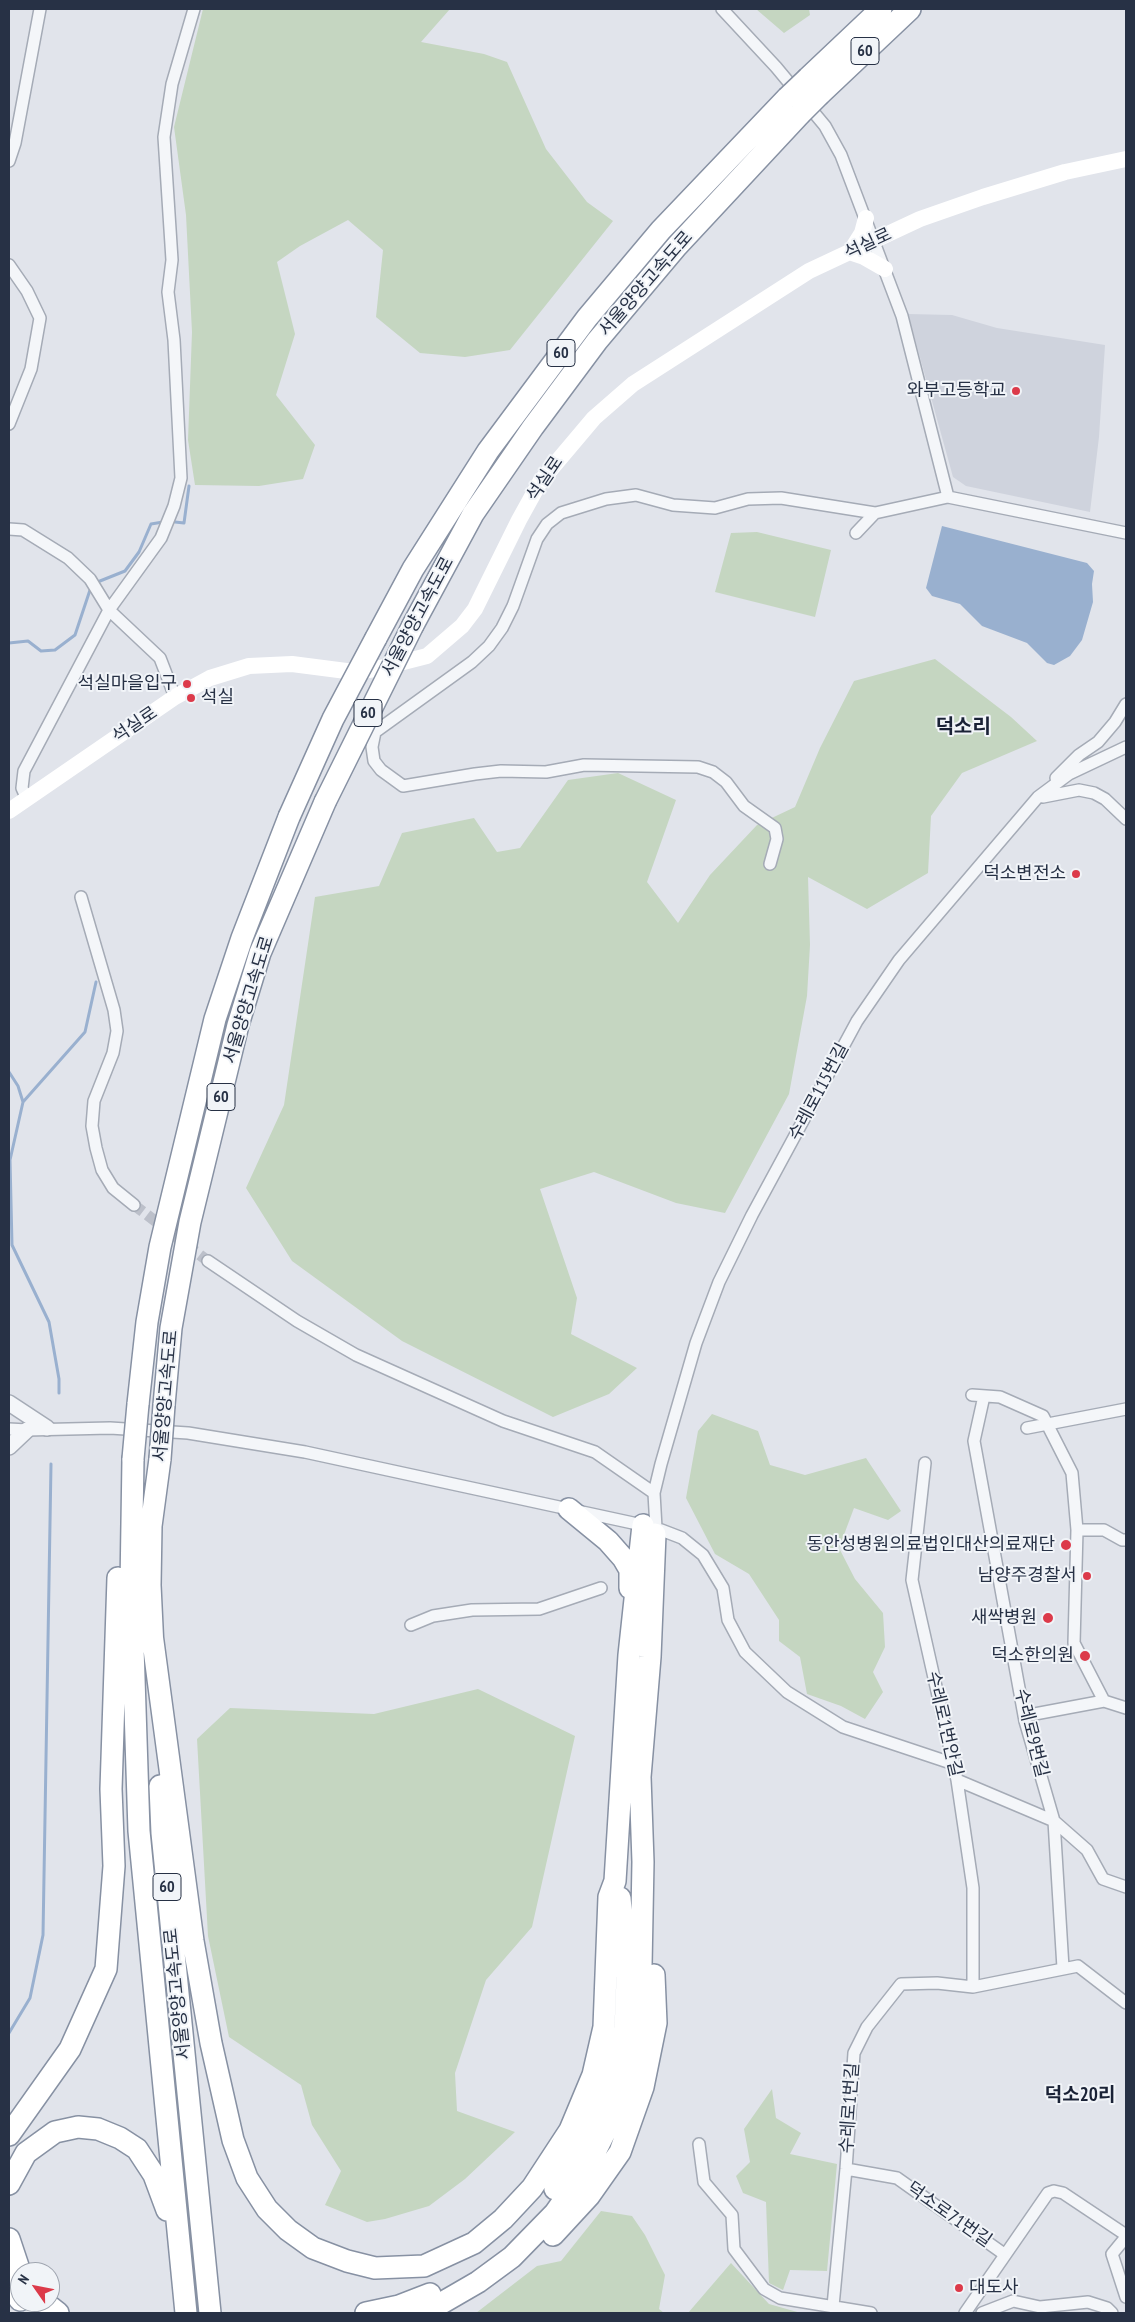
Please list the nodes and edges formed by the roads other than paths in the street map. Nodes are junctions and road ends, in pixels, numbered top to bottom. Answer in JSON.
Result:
{"nodes":[{"id":1,"x":40,"y":9,"type":"edge"},
{"id":2,"x":194,"y":9,"type":"edge"},
{"id":3,"x":722,"y":9,"type":"edge"},
{"id":4,"x":881,"y":9,"type":"edge"},
{"id":5,"x":910,"y":9,"type":"edge"},
{"id":6,"x":814,"y":86,"type":"junction"},
{"id":7,"x":794,"y":106,"type":"junction"},
{"id":8,"x":1126,"y":159,"type":"edge"},
{"id":9,"x":9,"y":160,"type":"edge"},
{"id":10,"x":866,"y":218,"type":"junction"},
{"id":11,"x":875,"y":240,"type":"junction"},
{"id":12,"x":849,"y":252,"type":"junction"},
{"id":13,"x":9,"y":264,"type":"edge"},
{"id":14,"x":885,"y":269,"type":"junction"},
{"id":15,"x":9,"y":424,"type":"edge"},
{"id":16,"x":948,"y":497,"type":"junction"},
{"id":17,"x":875,"y":513,"type":"junction"},
{"id":18,"x":9,"y":529,"type":"edge"},
{"id":19,"x":1126,"y":532,"type":"edge"},
{"id":20,"x":856,"y":533,"type":"dead end"},
{"id":21,"x":109,"y":610,"type":"junction"},
{"id":22,"x":376,"y":670,"type":"junction"},
{"id":23,"x":175,"y":697,"type":"junction"},
{"id":24,"x":1126,"y":704,"type":"edge"},
{"id":25,"x":375,"y":732,"type":"junction"},
{"id":26,"x":1126,"y":747,"type":"edge"},
{"id":27,"x":1040,"y":796,"type":"junction"},
{"id":28,"x":27,"y":799,"type":"junction"},
{"id":29,"x":9,"y":811,"type":"edge"},
{"id":30,"x":1126,"y":820,"type":"edge"},
{"id":31,"x":770,"y":864,"type":"dead end"},
{"id":32,"x":81,"y":898,"type":"dead end"},
{"id":33,"x":134,"y":1205,"type":"tunnel mouth"},
{"id":34,"x":208,"y":1261,"type":"tunnel mouth"},
{"id":35,"x":972,"y":1395,"type":"dead end"},
{"id":36,"x":984,"y":1396,"type":"junction"},
{"id":37,"x":9,"y":1404,"type":"edge"},
{"id":38,"x":1126,"y":1409,"type":"edge"},
{"id":39,"x":1048,"y":1425,"type":"junction"},
{"id":40,"x":47,"y":1428,"type":"junction"},
{"id":41,"x":1027,"y":1428,"type":"dead end"},
{"id":42,"x":9,"y":1429,"type":"edge"},
{"id":43,"x":27,"y":1430,"type":"junction"},
{"id":44,"x":9,"y":1447,"type":"edge"},
{"id":45,"x":925,"y":1463,"type":"dead end"},
{"id":46,"x":654,"y":1493,"type":"junction"},
{"id":47,"x":131,"y":1504,"type":"junction"},
{"id":48,"x":569,"y":1509,"type":"junction"},
{"id":49,"x":650,"y":1527,"type":"junction"},
{"id":50,"x":1077,"y":1530,"type":"junction"},
{"id":51,"x":1126,"y":1540,"type":"edge"},
{"id":52,"x":600,"y":1588,"type":"dead end"},
{"id":53,"x":633,"y":1620,"type":"junction"},
{"id":54,"x":411,"y":1625,"type":"dead end"},
{"id":55,"x":152,"y":1634,"type":"junction"},
{"id":56,"x":1104,"y":1701,"type":"junction"},
{"id":57,"x":1126,"y":1708,"type":"edge"},
{"id":58,"x":1024,"y":1716,"type":"junction"},
{"id":59,"x":954,"y":1764,"type":"junction"},
{"id":60,"x":958,"y":1780,"type":"junction"},
{"id":61,"x":1054,"y":1821,"type":"junction"},
{"id":62,"x":643,"y":1862,"type":"junction"},
{"id":63,"x":615,"y":1881,"type":"junction"},
{"id":64,"x":1126,"y":1887,"type":"edge"},
{"id":65,"x":1063,"y":1968,"type":"junction"},
{"id":66,"x":973,"y":1988,"type":"junction"},
{"id":67,"x":1126,"y":2003,"type":"edge"},
{"id":68,"x":9,"y":2135,"type":"edge"},
{"id":69,"x":699,"y":2144,"type":"dead end"},
{"id":70,"x":846,"y":2169,"type":"junction"},
{"id":71,"x":9,"y":2184,"type":"edge"},
{"id":72,"x":1126,"y":2236,"type":"edge"},
{"id":73,"x":9,"y":2239,"type":"edge"},
{"id":74,"x":1004,"y":2254,"type":"junction"},
{"id":75,"x":17,"y":2262,"type":"edge"},
{"id":76,"x":1126,"y":2297,"type":"edge"},
{"id":77,"x":832,"y":2306,"type":"junction"},
{"id":78,"x":186,"y":2313,"type":"edge"},
{"id":79,"x":210,"y":2313,"type":"edge"},
{"id":80,"x":366,"y":2313,"type":"edge"},
{"id":81,"x":415,"y":2313,"type":"edge"},
{"id":82,"x":443,"y":2313,"type":"edge"},
{"id":83,"x":872,"y":2313,"type":"edge"},
{"id":84,"x":965,"y":2313,"type":"edge"},
{"id":85,"x":982,"y":2313,"type":"edge"},
{"id":86,"x":1112,"y":2313,"type":"edge"}],
"edges":[{"from":1,"to":9,"type":"street"},
{"from":2,"to":21,"type":"street"},
{"from":3,"to":10,"type":"street"},
{"from":4,"to":6,"type":"highway","name":"서울양양고속도로","number":"60"},
{"from":5,"to":6,"type":"highway","name":"서울양양고속도로","number":"60"},
{"from":6,"to":7,"type":"highway","name":"서울양양고속도로","number":"60","bridge":true},
{"from":7,"to":47,"type":"highway","name":"서울양양고속도로","number":"60","bridge":true},
{"from":7,"to":55,"type":"highway","name":"서울양양고속도로","number":"60","bridge":true},
{"from":8,"to":11,"type":"main road","name":"석실로"},
{"from":10,"to":11,"type":"street"},
{"from":10,"to":12,"type":"main road"},
{"from":11,"to":12,"type":"main road","name":"석실로"},
{"from":11,"to":14,"type":"street"},
{"from":12,"to":14,"type":"main road"},
{"from":12,"to":22,"type":"main road","name":"석실로"},
{"from":13,"to":15,"type":"street"},
{"from":14,"to":16,"type":"street"},
{"from":16,"to":17,"type":"street"},
{"from":16,"to":19,"type":"street"},
{"from":17,"to":20,"type":"street"},
{"from":17,"to":25,"type":"street"},
{"from":18,"to":21,"type":"street"},
{"from":21,"to":23,"type":"street"},
{"from":21,"to":28,"type":"street"},
{"from":22,"to":23,"type":"main road","name":"석실로"},
{"from":22,"to":25,"type":"street"},
{"from":23,"to":28,"type":"main road","name":"석실로"},
{"from":24,"to":27,"type":"street"},
{"from":25,"to":31,"type":"street"},
{"from":26,"to":27,"type":"street","name":"수레로115번길"},
{"from":27,"to":30,"type":"street"},
{"from":27,"to":46,"type":"street","name":"수레로115번길"},
{"from":28,"to":29,"type":"main road","name":"석실로"},
{"from":32,"to":33,"type":"street"},
{"from":34,"to":46,"type":"street"},
{"from":35,"to":36,"type":"street"},
{"from":36,"to":39,"type":"street"},
{"from":36,"to":58,"type":"street","name":"수레로9번길"},
{"from":37,"to":40,"type":"street"},
{"from":38,"to":39,"type":"street"},
{"from":39,"to":41,"type":"street"},
{"from":39,"to":50,"type":"street"},
{"from":40,"to":43,"type":"street"},
{"from":40,"to":48,"type":"street"},
{"from":42,"to":43,"type":"street"},
{"from":43,"to":44,"type":"street"},
{"from":45,"to":59,"type":"street","name":"수레로1번안길"},
{"from":46,"to":49,"type":"street","name":"수레로115번길"},
{"from":47,"to":68,"type":"highway"},
{"from":47,"to":78,"type":"highway","name":"서울양양고속도로","number":"60"},
{"from":48,"to":49,"type":"street"},
{"from":48,"to":53,"type":"highway"},
{"from":49,"to":53,"type":"highway"},
{"from":49,"to":59,"type":"street"},
{"from":49,"to":62,"type":"highway"},
{"from":50,"to":51,"type":"street"},
{"from":50,"to":56,"type":"street"},
{"from":52,"to":54,"type":"street"},
{"from":53,"to":63,"type":"highway"},
{"from":55,"to":63,"type":"highway"},
{"from":55,"to":79,"type":"highway","name":"서울양양고속도로","number":"60"},
{"from":56,"to":57,"type":"street"},
{"from":56,"to":58,"type":"street"},
{"from":58,"to":61,"type":"street","name":"수레로9번길"},
{"from":59,"to":60,"type":"street","name":"수레로1번안길"},
{"from":60,"to":61,"type":"street"},
{"from":60,"to":66,"type":"street","name":"수레로1번안길"},
{"from":61,"to":64,"type":"street"},
{"from":61,"to":65,"type":"street","name":"수레로9번길"},
{"from":62,"to":81,"type":"highway"},
{"from":62,"to":82,"type":"highway"},
{"from":63,"to":80,"type":"highway"},
{"from":65,"to":66,"type":"street","name":"수레로1번길"},
{"from":65,"to":67,"type":"street","name":"수레로1번길"},
{"from":66,"to":70,"type":"street","name":"수레로1번길"},
{"from":69,"to":77,"type":"street"},
{"from":70,"to":74,"type":"street","name":"덕소로71번길"},
{"from":70,"to":77,"type":"street","name":"수레로1번길"},
{"from":71,"to":78,"type":"highway"},
{"from":72,"to":74,"type":"street","name":"덕소로71번길"},
{"from":72,"to":76,"type":"street"},
{"from":73,"to":75,"type":"highway"},
{"from":74,"to":84,"type":"street"},
{"from":77,"to":83,"type":"street"},
{"from":85,"to":86,"type":"street"}]}
